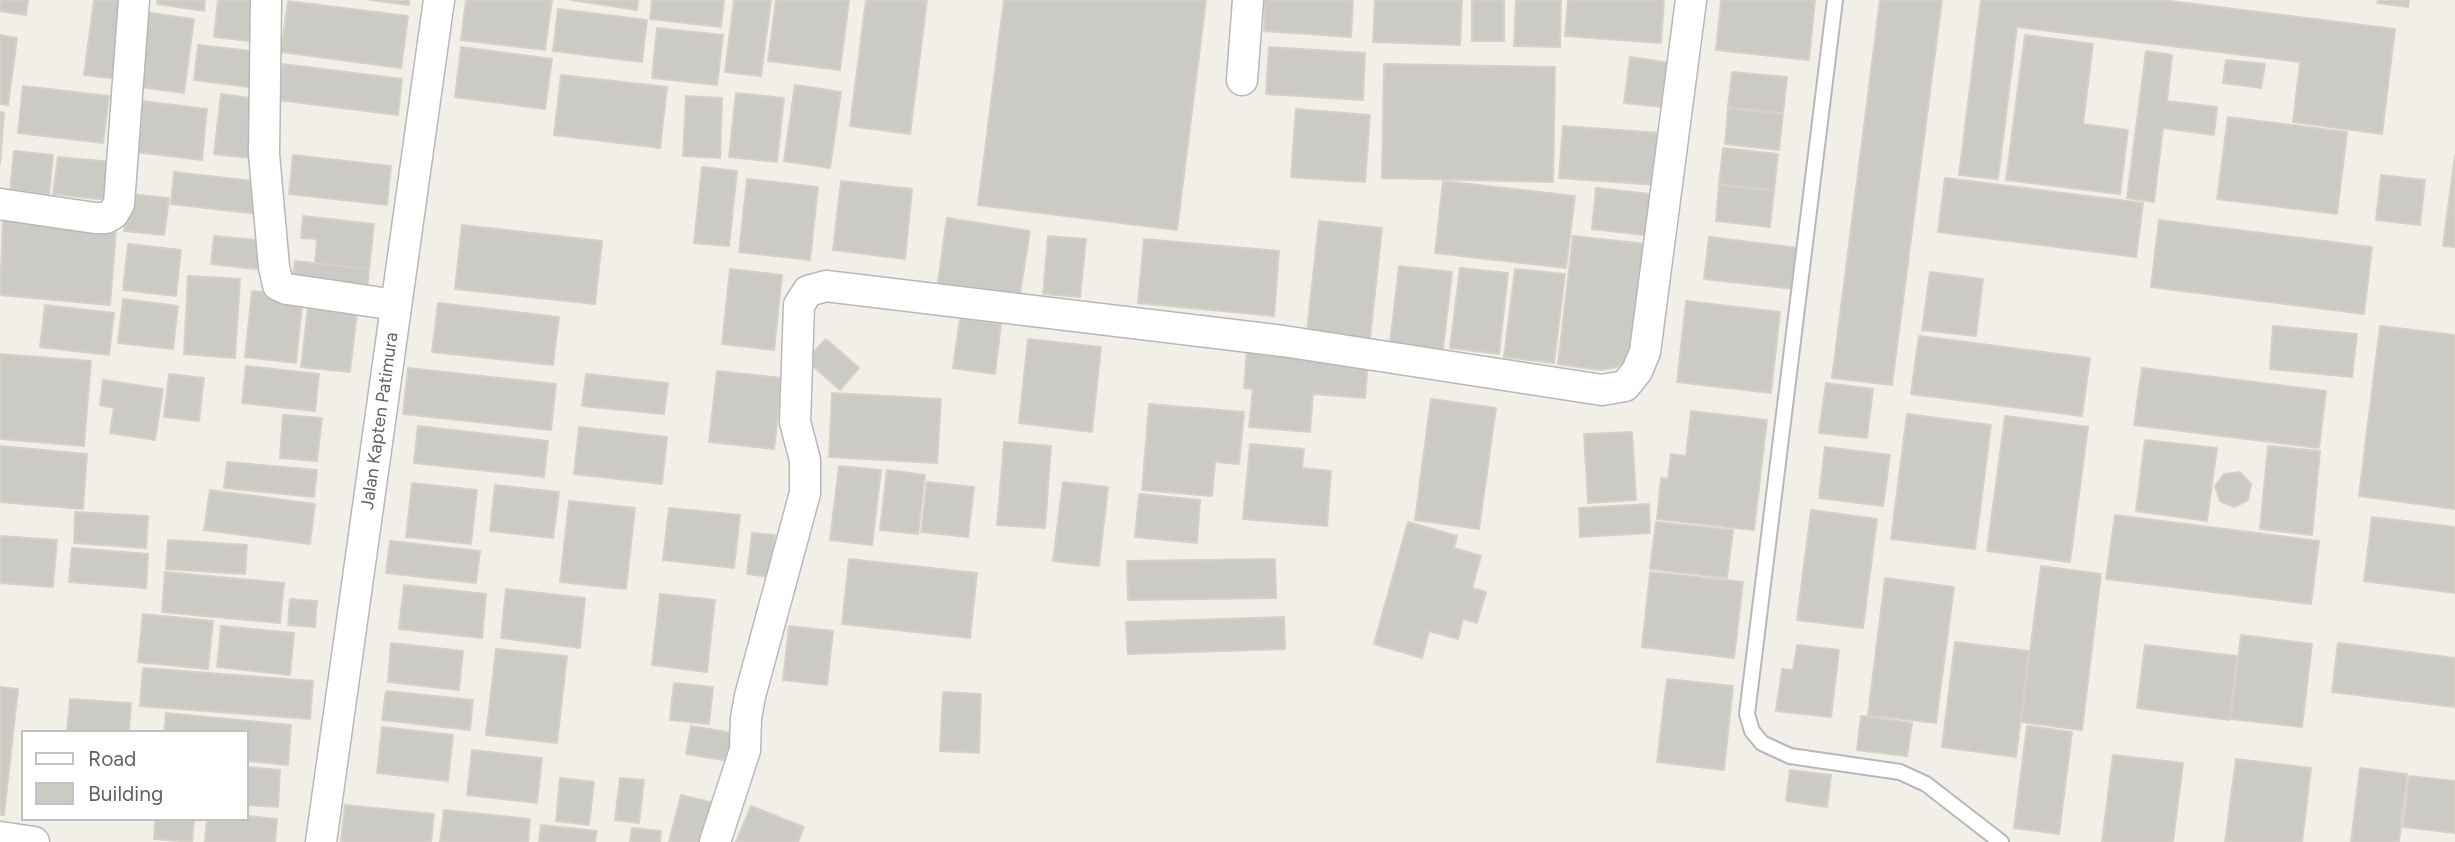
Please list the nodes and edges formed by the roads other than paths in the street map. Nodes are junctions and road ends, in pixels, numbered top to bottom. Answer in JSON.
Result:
{"nodes":[{"id":1,"x":134,"y":0,"type":"edge"},
{"id":2,"x":266,"y":0,"type":"edge"},
{"id":3,"x":439,"y":0,"type":"edge"},
{"id":4,"x":1248,"y":0,"type":"edge"},
{"id":5,"x":1691,"y":0,"type":"edge"},
{"id":6,"x":1835,"y":0,"type":"edge"},
{"id":7,"x":1242,"y":80,"type":"dead end"},
{"id":8,"x":0,"y":204,"type":"edge"},
{"id":9,"x":396,"y":305,"type":"junction"},
{"id":10,"x":0,"y":837,"type":"edge"},
{"id":11,"x":34,"y":842,"type":"edge"},
{"id":12,"x":321,"y":842,"type":"edge"},
{"id":13,"x":715,"y":842,"type":"edge"},
{"id":14,"x":2001,"y":842,"type":"edge"}],
"edges":[{"from":1,"to":8,"type":"street"},
{"from":2,"to":9,"type":"street"},
{"from":3,"to":9,"type":"street","name":"Jalan Kapten Patimura"},
{"from":4,"to":7,"type":"street"},
{"from":5,"to":13,"type":"street"},
{"from":6,"to":14,"type":"lane"},
{"from":9,"to":12,"type":"street","name":"Jalan Kapten Patimura"},
{"from":10,"to":11,"type":"street"}]}
